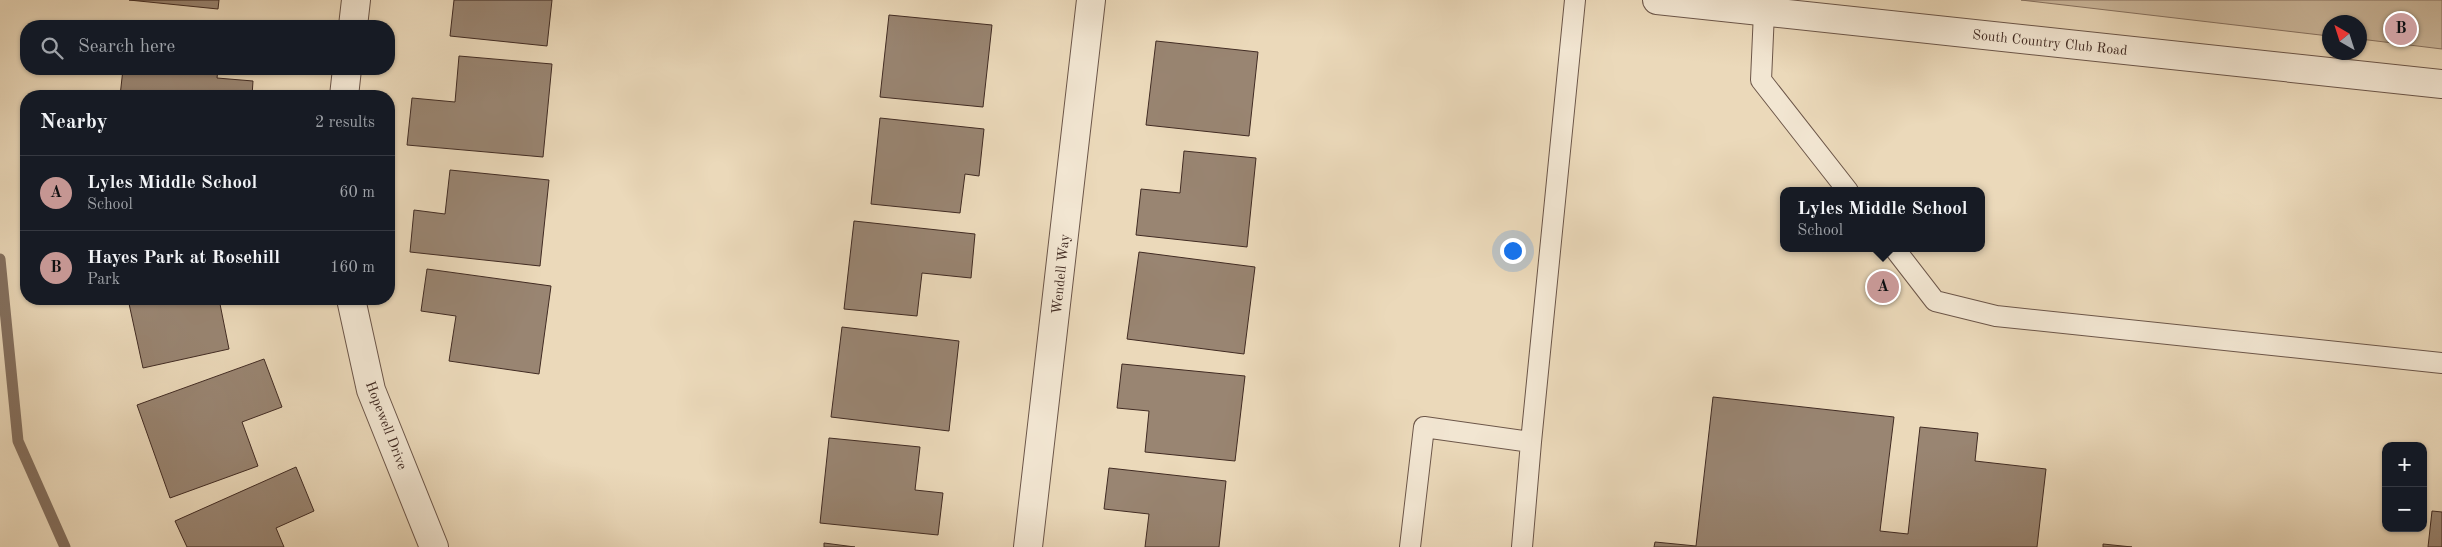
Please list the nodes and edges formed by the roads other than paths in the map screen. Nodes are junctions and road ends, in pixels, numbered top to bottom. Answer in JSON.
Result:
{"nodes":[{"id":1,"x":356,"y":0,"type":"edge"},
{"id":2,"x":1091,"y":0,"type":"edge"},
{"id":3,"x":1575,"y":0,"type":"edge"},
{"id":4,"x":1657,"y":0,"type":"edge"},
{"id":5,"x":1764,"y":12,"type":"junction"},
{"id":6,"x":354,"y":20,"type":"edge"},
{"id":7,"x":346,"y":75,"type":"edge"},
{"id":8,"x":2442,"y":84,"type":"edge"},
{"id":9,"x":345,"y":90,"type":"edge"},
{"id":10,"x":1845,"y":187,"type":"edge"},
{"id":11,"x":1897,"y":252,"type":"edge"},
{"id":12,"x":352,"y":305,"type":"edge"},
{"id":13,"x":2442,"y":363,"type":"edge"},
{"id":14,"x":1531,"y":442,"type":"junction"},
{"id":15,"x":434,"y":547,"type":"edge"},
{"id":16,"x":1028,"y":547,"type":"edge"},
{"id":17,"x":1410,"y":547,"type":"edge"},
{"id":18,"x":1522,"y":547,"type":"edge"}],
"edges":[{"from":1,"to":6,"type":"street"},
{"from":2,"to":16,"type":"street","name":"Wendell Way"},
{"from":3,"to":14,"type":"lane"},
{"from":4,"to":5,"type":"street","name":"South Country Club Road"},
{"from":5,"to":8,"type":"street","name":"South Country Club Road"},
{"from":5,"to":10,"type":"lane"},
{"from":7,"to":9,"type":"street"},
{"from":11,"to":13,"type":"lane"},
{"from":12,"to":15,"type":"street","name":"Hopewell Drive"},
{"from":14,"to":17,"type":"lane"},
{"from":14,"to":18,"type":"lane"}]}
